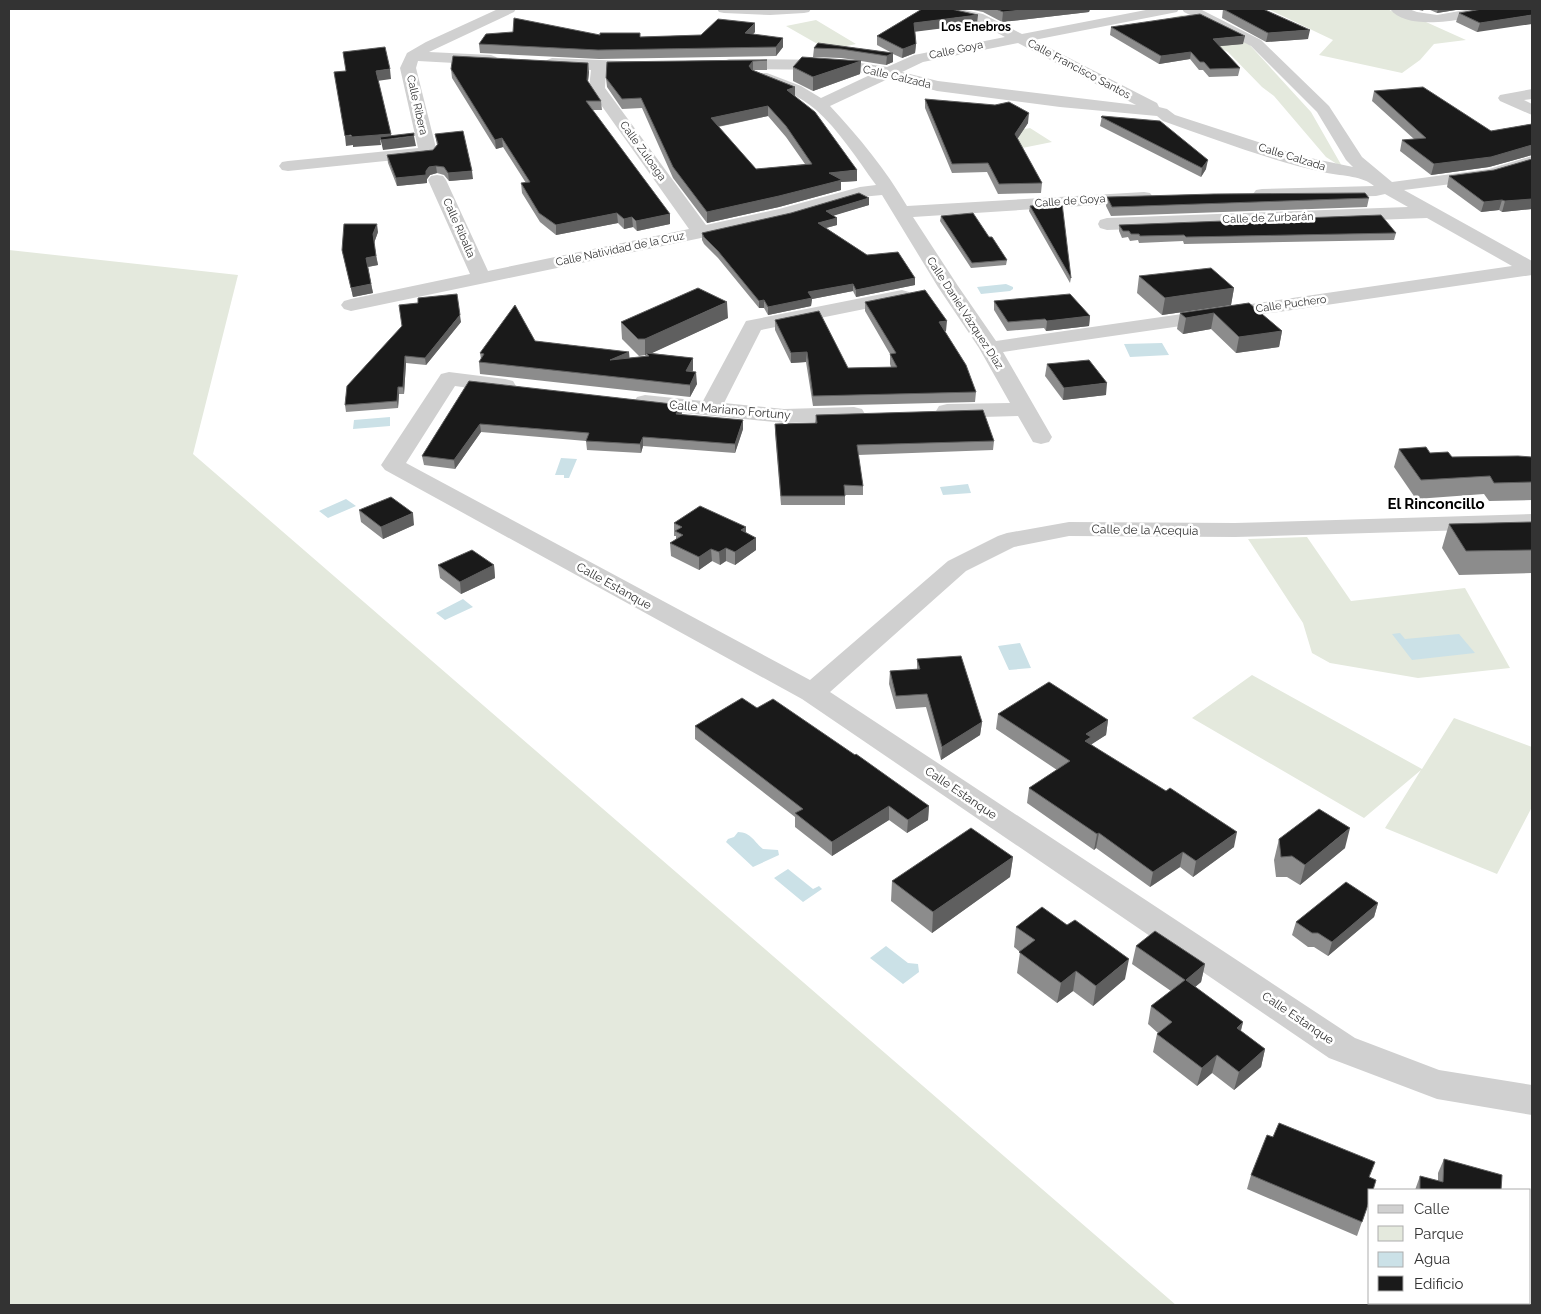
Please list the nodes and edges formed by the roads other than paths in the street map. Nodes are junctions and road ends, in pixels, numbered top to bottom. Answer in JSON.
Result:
{"nodes":[{"id":1,"x":509,"y":9,"type":"edge"},
{"id":2,"x":724,"y":9,"type":"edge"},
{"id":3,"x":804,"y":9,"type":"edge"},
{"id":4,"x":941,"y":9,"type":"edge"},
{"id":5,"x":1189,"y":9,"type":"edge"},
{"id":6,"x":1397,"y":9,"type":"edge"},
{"id":7,"x":1494,"y":9,"type":"edge"},
{"id":8,"x":1163,"y":10,"type":"edge"},
{"id":9,"x":1019,"y":37,"type":"junction"},
{"id":10,"x":412,"y":56,"type":"junction"},
{"id":11,"x":510,"y":61,"type":"edge"},
{"id":12,"x":540,"y":63,"type":"edge"},
{"id":13,"x":713,"y":64,"type":"edge"},
{"id":14,"x":656,"y":65,"type":"edge"},
{"id":15,"x":599,"y":66,"type":"junction"},
{"id":16,"x":886,"y":72,"type":"junction"},
{"id":17,"x":759,"y":75,"type":"edge"},
{"id":18,"x":1532,"y":94,"type":"edge"},
{"id":19,"x":820,"y":105,"type":"junction"},
{"id":20,"x":1532,"y":110,"type":"edge"},
{"id":21,"x":1161,"y":112,"type":"junction"},
{"id":22,"x":1532,"y":162,"type":"edge"},
{"id":23,"x":288,"y":166,"type":"dead end"},
{"id":24,"x":1371,"y":175,"type":"junction"},
{"id":25,"x":437,"y":180,"type":"dead end"},
{"id":26,"x":888,"y":188,"type":"junction"},
{"id":27,"x":1389,"y":189,"type":"junction"},
{"id":28,"x":1241,"y":195,"type":"edge"},
{"id":29,"x":1164,"y":196,"type":"edge"},
{"id":30,"x":901,"y":212,"type":"junction"},
{"id":31,"x":1429,"y":212,"type":"junction"},
{"id":32,"x":1107,"y":224,"type":"dead end"},
{"id":33,"x":701,"y":232,"type":"junction"},
{"id":34,"x":1532,"y":269,"type":"edge"},
{"id":35,"x":481,"y":277,"type":"junction"},
{"id":36,"x":932,"y":290,"type":"junction"},
{"id":37,"x":351,"y":305,"type":"dead end"},
{"id":38,"x":990,"y":348,"type":"junction"},
{"id":39,"x":526,"y":388,"type":"edge"},
{"id":40,"x":623,"y":399,"type":"edge"},
{"id":41,"x":1025,"y":408,"type":"junction"},
{"id":42,"x":710,"y":409,"type":"junction"},
{"id":43,"x":928,"y":412,"type":"edge"},
{"id":44,"x":870,"y":414,"type":"edge"},
{"id":45,"x":1041,"y":437,"type":"dead end"},
{"id":46,"x":1532,"y":521,"type":"edge"},
{"id":47,"x":812,"y":693,"type":"junction"},
{"id":48,"x":1532,"y":1100,"type":"edge"}],
"edges":[{"from":1,"to":10,"type":"street","name":"Calle Ribera"},
{"from":2,"to":3,"type":"street"},
{"from":4,"to":9,"type":"street","name":"Calle Francisco Santos"},
{"from":5,"to":24,"type":"street"},
{"from":6,"to":7,"type":"street"},
{"from":8,"to":9,"type":"street","name":"Calle Goya"},
{"from":9,"to":16,"type":"street","name":"Calle Goya"},
{"from":9,"to":21,"type":"street","name":"Calle Francisco Santos"},
{"from":10,"to":11,"type":"street"},
{"from":10,"to":23,"type":"street","name":"Calle Ribera"},
{"from":12,"to":15,"type":"street"},
{"from":13,"to":16,"type":"street","name":"Calle Calzada"},
{"from":14,"to":15,"type":"street"},
{"from":15,"to":33,"type":"street","name":"Calle Zuloaga"},
{"from":16,"to":19,"type":"street","name":"Calle Goya"},
{"from":16,"to":21,"type":"street","name":"Calle Calzada"},
{"from":17,"to":19,"type":"street"},
{"from":18,"to":20,"type":"street"},
{"from":19,"to":26,"type":"street"},
{"from":21,"to":24,"type":"street","name":"Calle Calzada"},
{"from":22,"to":27,"type":"street"},
{"from":24,"to":27,"type":"street"},
{"from":25,"to":35,"type":"street","name":"Calle Ribalta"},
{"from":26,"to":30,"type":"street","name":"Calle Daniel Vázquez Díaz"},
{"from":26,"to":33,"type":"street","name":"Calle Natividad de la Cruz"},
{"from":27,"to":28,"type":"street"},
{"from":27,"to":31,"type":"street"},
{"from":29,"to":30,"type":"street","name":"Calle de Goya"},
{"from":30,"to":36,"type":"street","name":"Calle Daniel Vázquez Díaz"},
{"from":31,"to":32,"type":"street","name":"Calle de Zurbarán"},
{"from":31,"to":34,"type":"street"},
{"from":33,"to":35,"type":"street","name":"Calle Natividad de la Cruz"},
{"from":34,"to":38,"type":"street","name":"Calle Puchero"},
{"from":35,"to":37,"type":"street","name":"Calle Natividad de la Cruz"},
{"from":36,"to":38,"type":"street","name":"Calle Daniel Vázquez Díaz"},
{"from":36,"to":42,"type":"street"},
{"from":38,"to":41,"type":"street","name":"Calle Daniel Vázquez Díaz"},
{"from":39,"to":47,"type":"street","name":"Calle Estanque"},
{"from":40,"to":42,"type":"street","name":"Calle Mariano Fortuny"},
{"from":41,"to":43,"type":"street"},
{"from":41,"to":45,"type":"street","name":"Calle Daniel Vázquez Díaz"},
{"from":42,"to":44,"type":"street","name":"Calle Mariano Fortuny"},
{"from":46,"to":47,"type":"street","name":"Calle de la Acequia"},
{"from":47,"to":48,"type":"street","name":"Calle Estanque"}]}
